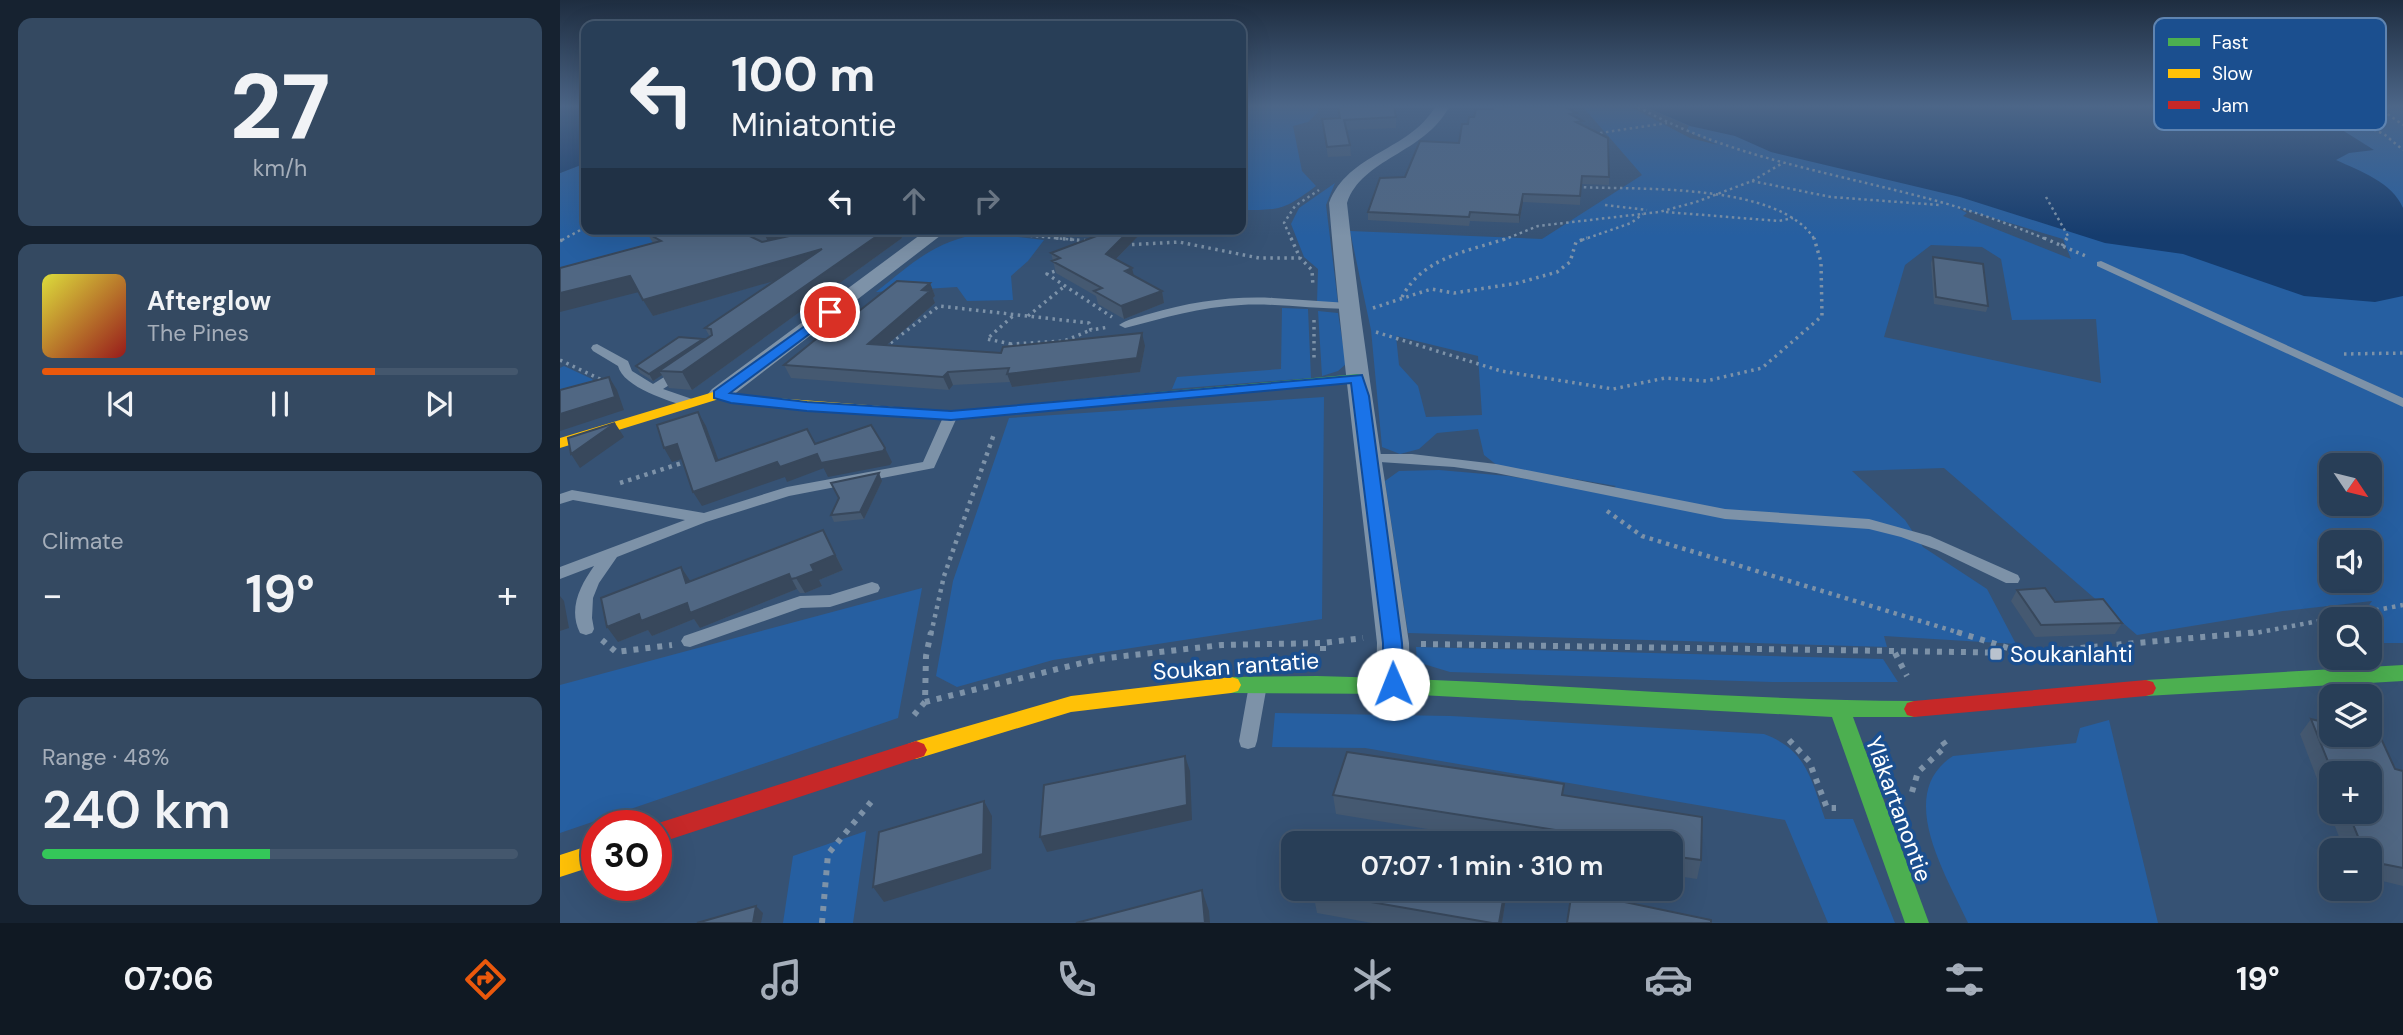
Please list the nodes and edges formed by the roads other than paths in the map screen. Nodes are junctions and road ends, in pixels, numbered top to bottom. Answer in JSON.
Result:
{"nodes":[{"id":1,"x":1395,"y":150,"type":"edge"},
{"id":2,"x":932,"y":235,"type":"edge"},
{"id":3,"x":2101,"y":264,"type":"road end"},
{"id":4,"x":1348,"y":314,"type":"junction"},
{"id":5,"x":1125,"y":325,"type":"road end"},
{"id":6,"x":597,"y":348,"type":"dead end"},
{"id":7,"x":694,"y":363,"type":"edge"},
{"id":8,"x":1357,"y":378,"type":"junction"},
{"id":9,"x":653,"y":390,"type":"junction"},
{"id":10,"x":725,"y":397,"type":"junction"},
{"id":11,"x":690,"y":403,"type":"junction"},
{"id":12,"x":2403,"y":404,"type":"edge"},
{"id":13,"x":951,"y":415,"type":"junction"},
{"id":14,"x":560,"y":443,"type":"edge"},
{"id":15,"x":1370,"y":458,"type":"junction"},
{"id":16,"x":560,"y":499,"type":"edge"},
{"id":17,"x":704,"y":518,"type":"junction"},
{"id":18,"x":610,"y":555,"type":"junction"},
{"id":19,"x":560,"y":573,"type":"edge"},
{"id":20,"x":2012,"y":579,"type":"dead end"},
{"id":21,"x":872,"y":588,"type":"dead end"},
{"id":22,"x":586,"y":629,"type":"road end"},
{"id":23,"x":690,"y":641,"type":"road end"},
{"id":24,"x":2403,"y":673,"type":"edge"},
{"id":25,"x":1258,"y":684,"type":"junction"},
{"id":26,"x":1393,"y":684,"type":"junction"},
{"id":27,"x":1839,"y":710,"type":"junction"},
{"id":28,"x":1248,"y":741,"type":"dead end"},
{"id":29,"x":672,"y":829,"type":"edge"},
{"id":30,"x":581,"y":859,"type":"edge"},
{"id":31,"x":560,"y":866,"type":"edge"},
{"id":32,"x":1917,"y":923,"type":"edge"}],
"edges":[{"from":1,"to":4,"type":"street"},
{"from":2,"to":10,"type":"street"},
{"from":3,"to":12,"type":"lane"},
{"from":4,"to":5,"type":"lane"},
{"from":4,"to":8,"type":"street"},
{"from":6,"to":9,"type":"lane"},
{"from":7,"to":9,"type":"lane"},
{"from":8,"to":13,"type":"street"},
{"from":8,"to":15,"type":"street"},
{"from":9,"to":11,"type":"lane"},
{"from":10,"to":11,"type":"street"},
{"from":10,"to":13,"type":"street"},
{"from":11,"to":14,"type":"street"},
{"from":13,"to":17,"type":"lane"},
{"from":15,"to":20,"type":"lane"},
{"from":15,"to":26,"type":"street"},
{"from":16,"to":17,"type":"lane"},
{"from":17,"to":18,"type":"lane"},
{"from":18,"to":19,"type":"lane"},
{"from":18,"to":22,"type":"lane"},
{"from":21,"to":23,"type":"lane"},
{"from":24,"to":27,"type":"street","name":"Soukan rantatie"},
{"from":25,"to":26,"type":"street","name":"Soukan rantatie"},
{"from":25,"to":28,"type":"lane"},
{"from":25,"to":29,"type":"street","name":"Soukan rantatie"},
{"from":26,"to":27,"type":"street","name":"Soukan rantatie"},
{"from":27,"to":32,"type":"street","name":"Yläkartanontie"},
{"from":30,"to":31,"type":"street"}]}
